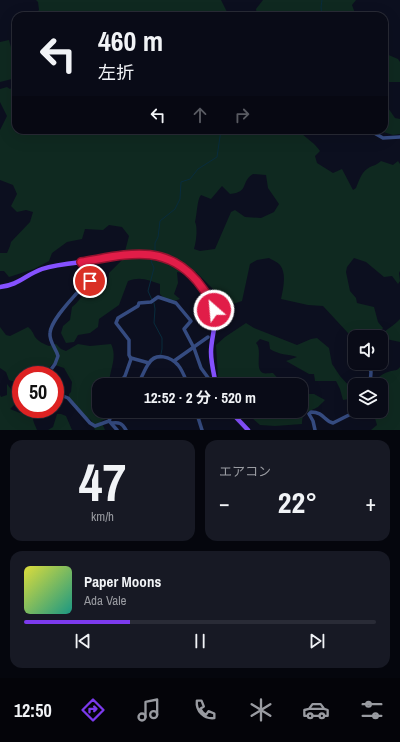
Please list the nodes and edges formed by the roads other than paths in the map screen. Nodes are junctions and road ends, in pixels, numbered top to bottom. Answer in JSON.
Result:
{"nodes":[{"id":1,"x":376,"y":134,"type":"edge"},
{"id":2,"x":400,"y":137,"type":"edge"},
{"id":3,"x":81,"y":262,"type":"junction"},
{"id":4,"x":0,"y":286,"type":"edge"},
{"id":5,"x":208,"y":337,"type":"dead end"},
{"id":6,"x":194,"y":348,"type":"junction"},
{"id":7,"x":130,"y":358,"type":"junction"},
{"id":8,"x":174,"y":361,"type":"junction"},
{"id":9,"x":149,"y":363,"type":"junction"},
{"id":10,"x":54,"y":366,"type":"edge"},
{"id":11,"x":123,"y":378,"type":"edge"},
{"id":12,"x":142,"y":378,"type":"edge"},
{"id":13,"x":185,"y":378,"type":"edge"},
{"id":14,"x":208,"y":378,"type":"edge"},
{"id":15,"x":215,"y":378,"type":"edge"},
{"id":16,"x":64,"y":396,"type":"edge"},
{"id":17,"x":348,"y":415,"type":"edge"},
{"id":18,"x":111,"y":418,"type":"edge"},
{"id":19,"x":198,"y":418,"type":"edge"},
{"id":20,"x":237,"y":418,"type":"edge"},
{"id":21,"x":110,"y":422,"type":"junction"},
{"id":22,"x":117,"y":430,"type":"edge"},
{"id":23,"x":126,"y":430,"type":"edge"},
{"id":24,"x":202,"y":430,"type":"edge"},
{"id":25,"x":248,"y":430,"type":"edge"},
{"id":26,"x":315,"y":430,"type":"edge"}],
"edges":[{"from":1,"to":2,"type":"street"},
{"from":3,"to":4,"type":"main road"},
{"from":3,"to":10,"type":"street"},
{"from":3,"to":15,"type":"main road"},
{"from":5,"to":6,"type":"street"},
{"from":6,"to":7,"type":"street"},
{"from":6,"to":8,"type":"street"},
{"from":6,"to":14,"type":"street"},
{"from":7,"to":9,"type":"street"},
{"from":7,"to":11,"type":"street"},
{"from":8,"to":9,"type":"street"},
{"from":8,"to":13,"type":"street"},
{"from":9,"to":12,"type":"street"},
{"from":16,"to":21,"type":"street"},
{"from":17,"to":26,"type":"street"},
{"from":18,"to":21,"type":"street"},
{"from":19,"to":24,"type":"street"},
{"from":20,"to":25,"type":"main road"},
{"from":21,"to":22,"type":"street"},
{"from":21,"to":23,"type":"street"}]}
